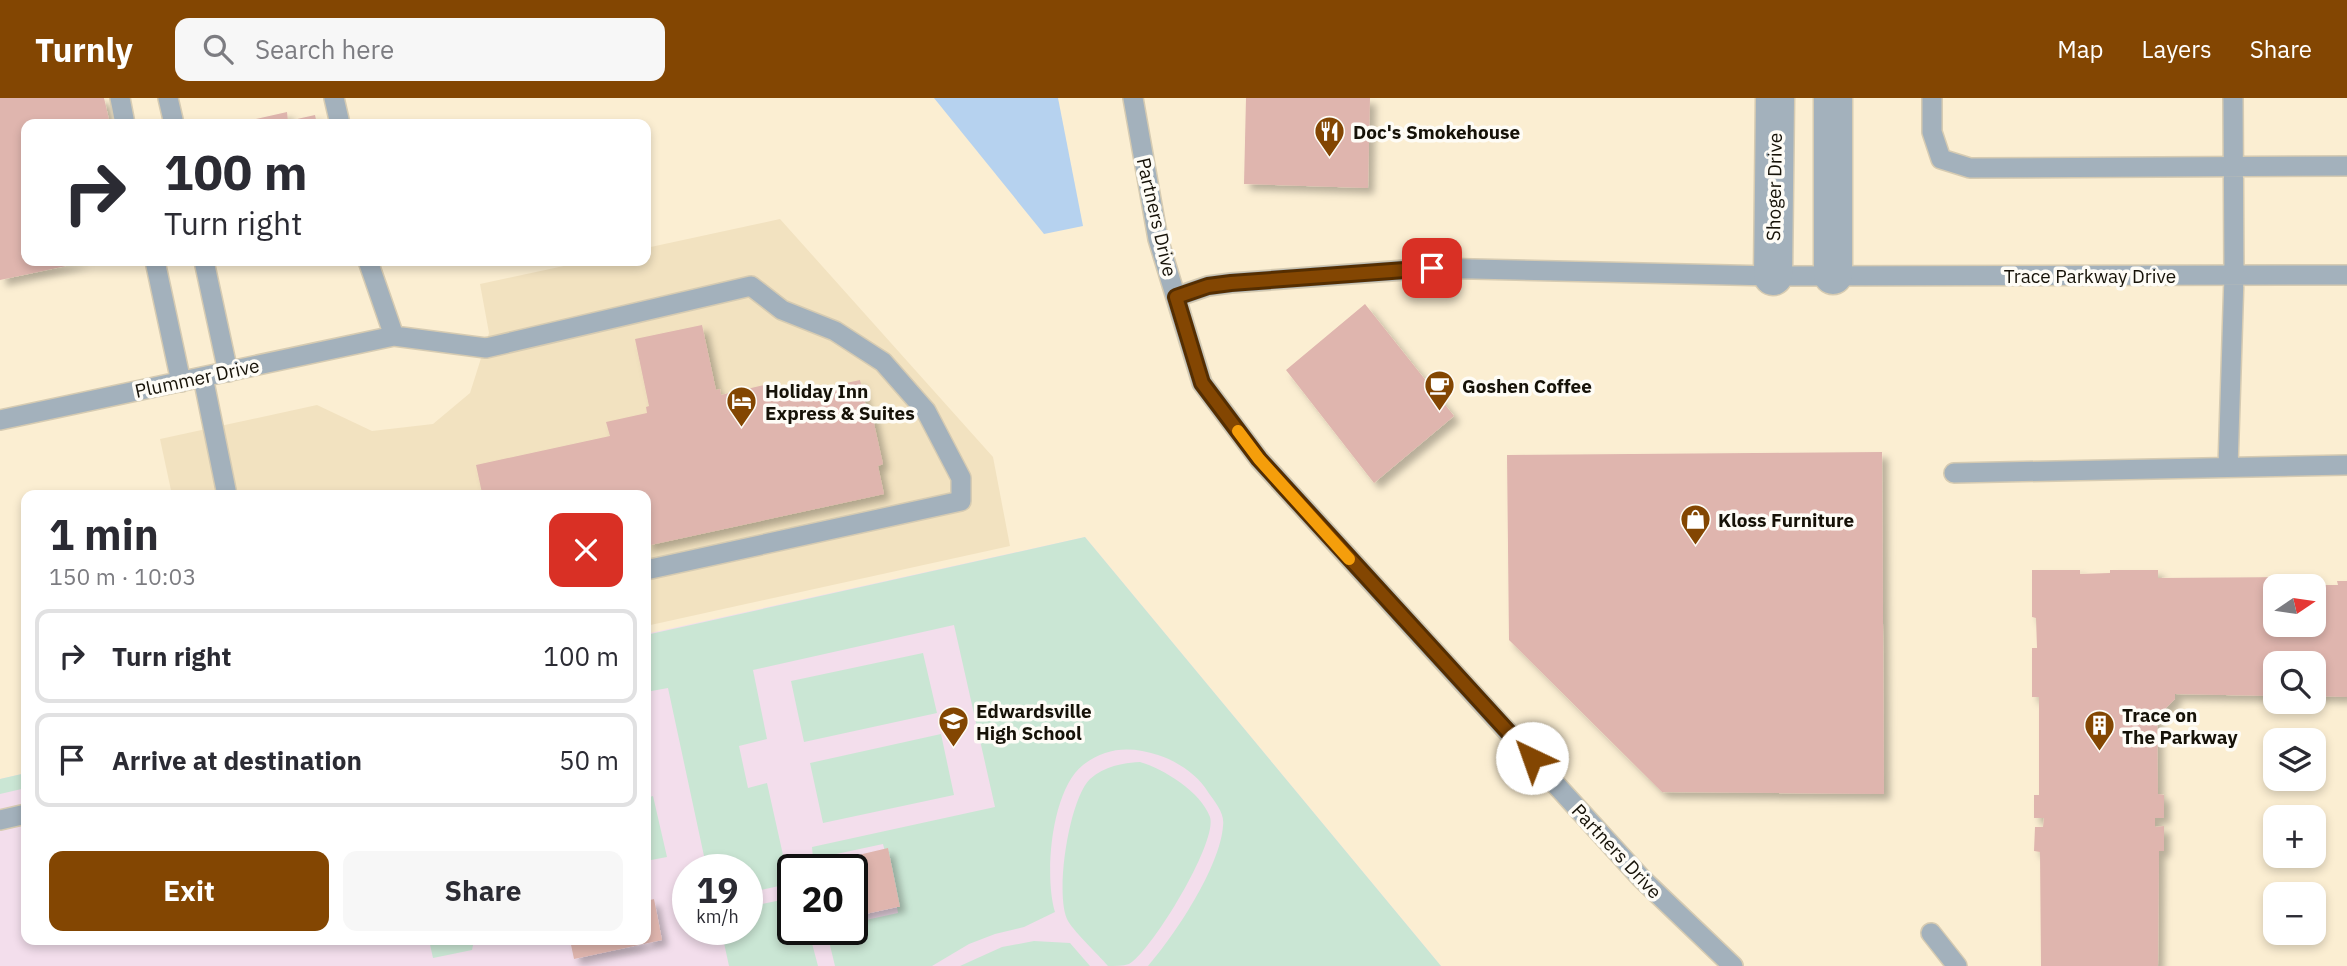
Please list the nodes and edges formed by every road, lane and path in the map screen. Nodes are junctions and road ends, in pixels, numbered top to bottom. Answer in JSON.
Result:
{"nodes":[{"id":1,"x":120,"y":98,"type":"edge"},
{"id":2,"x":169,"y":98,"type":"edge"},
{"id":3,"x":334,"y":98,"type":"edge"},
{"id":4,"x":1133,"y":98,"type":"edge"},
{"id":5,"x":1775,"y":98,"type":"edge"},
{"id":6,"x":1833,"y":98,"type":"edge"},
{"id":7,"x":1932,"y":98,"type":"edge"},
{"id":8,"x":2233,"y":98,"type":"edge"},
{"id":9,"x":124,"y":119,"type":"edge"},
{"id":10,"x":173,"y":119,"type":"edge"},
{"id":11,"x":339,"y":119,"type":"edge"},
{"id":12,"x":2347,"y":166,"type":"edge"},
{"id":13,"x":2233,"y":168,"type":"junction"},
{"id":14,"x":156,"y":266,"type":"edge"},
{"id":15,"x":205,"y":266,"type":"edge"},
{"id":16,"x":370,"y":266,"type":"edge"},
{"id":17,"x":1833,"y":275,"type":"junction"},
{"id":18,"x":2347,"y":275,"type":"edge"},
{"id":19,"x":1773,"y":276,"type":"junction"},
{"id":20,"x":2234,"y":276,"type":"junction"},
{"id":21,"x":1176,"y":297,"type":"junction"},
{"id":22,"x":394,"y":336,"type":"junction"},
{"id":23,"x":228,"y":372,"type":"junction"},
{"id":24,"x":203,"y":377,"type":"junction"},
{"id":25,"x":181,"y":382,"type":"junction"},
{"id":26,"x":0,"y":420,"type":"edge"},
{"id":27,"x":2347,"y":465,"type":"edge"},
{"id":28,"x":2228,"y":467,"type":"junction"},
{"id":29,"x":1954,"y":473,"type":"dead end"},
{"id":30,"x":226,"y":490,"type":"edge"},
{"id":31,"x":651,"y":569,"type":"edge"},
{"id":32,"x":21,"y":815,"type":"edge"},
{"id":33,"x":0,"y":820,"type":"edge"},
{"id":34,"x":1931,"y":933,"type":"dead end"},
{"id":35,"x":1733,"y":966,"type":"edge"},
{"id":36,"x":1957,"y":966,"type":"edge"}],
"edges":[{"from":1,"to":9,"type":"lane"},
{"from":2,"to":10,"type":"lane"},
{"from":3,"to":11,"type":"lane"},
{"from":4,"to":21,"type":"lane","name":"Partners Drive"},
{"from":5,"to":19,"type":"street","name":"Shoger Drive"},
{"from":6,"to":17,"type":"street"},
{"from":7,"to":13,"type":"lane"},
{"from":8,"to":13,"type":"lane"},
{"from":12,"to":13,"type":"lane"},
{"from":13,"to":20,"type":"lane"},
{"from":14,"to":25,"type":"lane"},
{"from":15,"to":23,"type":"lane"},
{"from":16,"to":22,"type":"lane"},
{"from":17,"to":19,"type":"lane","name":"Trace Parkway Drive"},
{"from":17,"to":20,"type":"lane","name":"Trace Parkway Drive"},
{"from":18,"to":20,"type":"lane","name":"Trace Parkway Drive"},
{"from":19,"to":21,"type":"lane","name":"Trace Parkway Drive"},
{"from":20,"to":28,"type":"lane"},
{"from":21,"to":35,"type":"lane","name":"Partners Drive"},
{"from":22,"to":23,"type":"lane","name":"Plummer Drive"},
{"from":22,"to":31,"type":"lane","name":"Plummer Drive"},
{"from":23,"to":24,"type":"lane","name":"Plummer Drive"},
{"from":24,"to":25,"type":"lane","name":"Plummer Drive"},
{"from":24,"to":30,"type":"lane"},
{"from":25,"to":26,"type":"lane","name":"Plummer Drive"},
{"from":27,"to":28,"type":"lane"},
{"from":28,"to":29,"type":"lane"},
{"from":32,"to":33,"type":"lane"},
{"from":34,"to":36,"type":"lane"}]}
